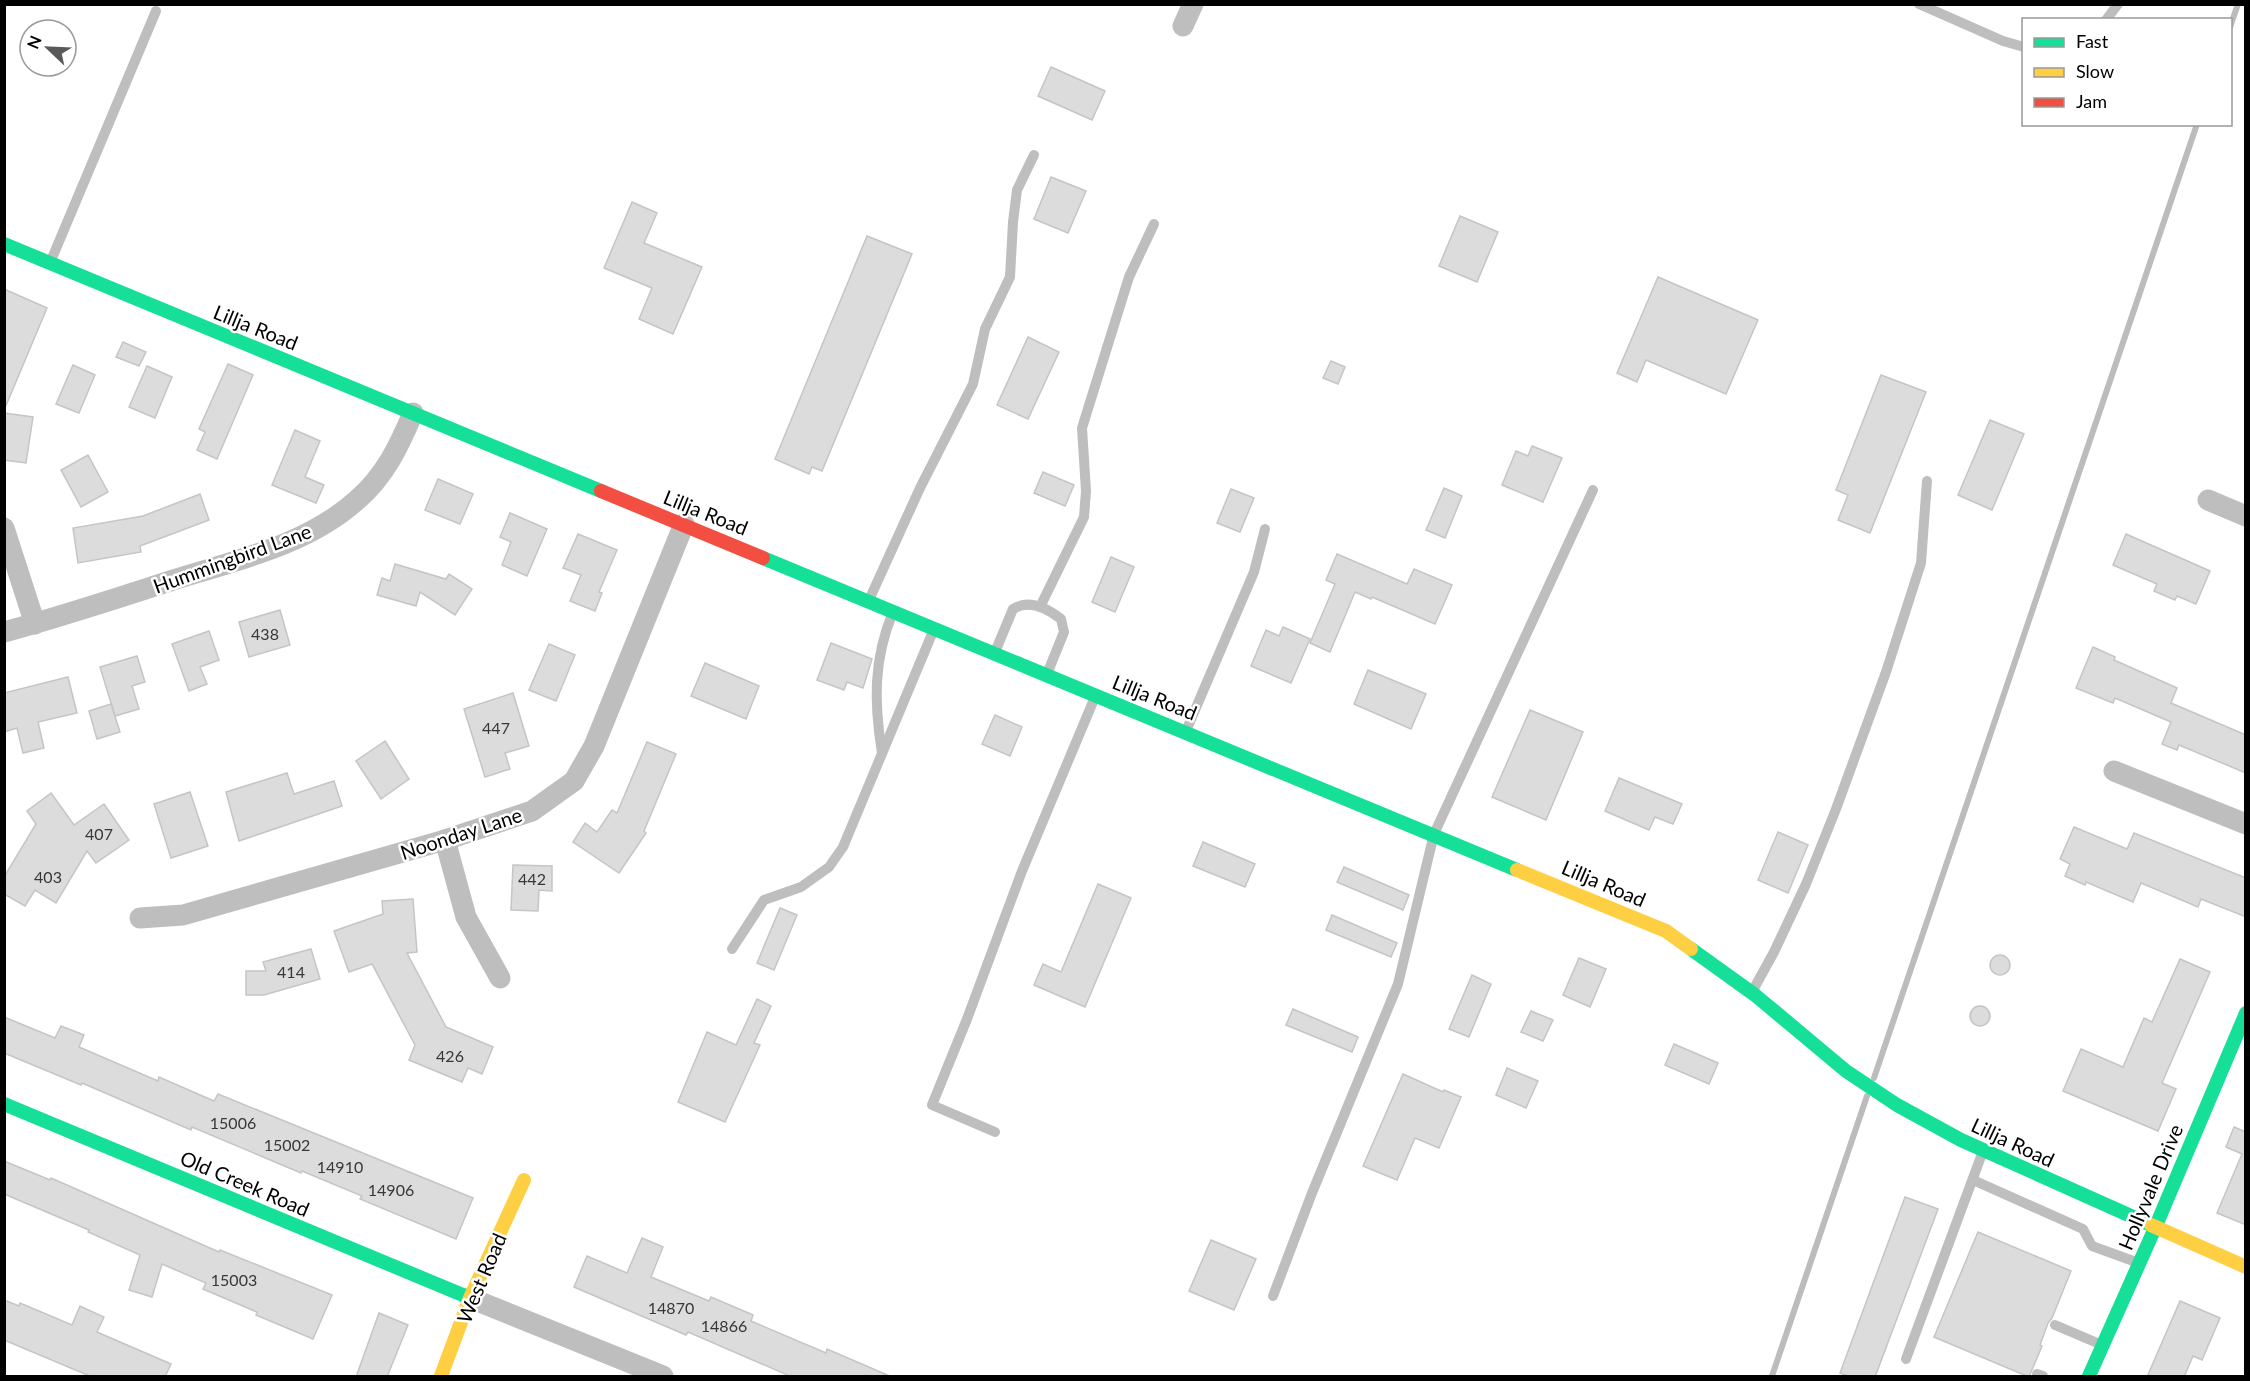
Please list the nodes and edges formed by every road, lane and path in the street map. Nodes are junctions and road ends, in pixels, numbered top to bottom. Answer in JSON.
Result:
{"nodes":[{"id":1,"x":1193,"y":4,"type":"edge"},
{"id":2,"x":1919,"y":4,"type":"edge"},
{"id":3,"x":2118,"y":4,"type":"edge"},
{"id":4,"x":156,"y":11,"type":"dead end"},
{"id":5,"x":2108,"y":18,"type":"edge"},
{"id":6,"x":1184,"y":26,"type":"dead end"},
{"id":7,"x":2022,"y":46,"type":"edge"},
{"id":8,"x":1034,"y":155,"type":"dead end"},
{"id":9,"x":1154,"y":224,"type":"dead end"},
{"id":10,"x":4,"y":244,"type":"edge"},
{"id":11,"x":50,"y":263,"type":"junction"},
{"id":12,"x":413,"y":413,"type":"junction"},
{"id":13,"x":1927,"y":481,"type":"dead end"},
{"id":14,"x":1593,"y":490,"type":"dead end"},
{"id":15,"x":2208,"y":500,"type":"dead end"},
{"id":16,"x":2246,"y":516,"type":"edge"},
{"id":17,"x":684,"y":524,"type":"junction"},
{"id":18,"x":4,"y":528,"type":"edge"},
{"id":19,"x":1265,"y":530,"type":"dead end"},
{"id":20,"x":869,"y":600,"type":"junction"},
{"id":21,"x":1040,"y":607,"type":"junction"},
{"id":22,"x":894,"y":610,"type":"junction"},
{"id":23,"x":35,"y":624,"type":"junction"},
{"id":24,"x":934,"y":627,"type":"junction"},
{"id":25,"x":4,"y":632,"type":"edge"},
{"id":26,"x":995,"y":652,"type":"junction"},
{"id":27,"x":1047,"y":674,"type":"junction"},
{"id":28,"x":1096,"y":694,"type":"junction"},
{"id":29,"x":1186,"y":731,"type":"junction"},
{"id":30,"x":882,"y":753,"type":"junction"},
{"id":31,"x":2114,"y":771,"type":"dead end"},
{"id":32,"x":2246,"y":824,"type":"edge"},
{"id":33,"x":1434,"y":834,"type":"junction"},
{"id":34,"x":445,"y":840,"type":"junction"},
{"id":35,"x":140,"y":918,"type":"dead end"},
{"id":36,"x":732,"y":950,"type":"dead end"},
{"id":37,"x":500,"y":978,"type":"dead end"},
{"id":38,"x":1752,"y":992,"type":"junction"},
{"id":39,"x":2246,"y":1013,"type":"edge"},
{"id":40,"x":4,"y":1104,"type":"edge"},
{"id":41,"x":994,"y":1132,"type":"dead end"},
{"id":42,"x":1983,"y":1151,"type":"junction"},
{"id":43,"x":1973,"y":1179,"type":"junction"},
{"id":44,"x":524,"y":1180,"type":"dead end"},
{"id":45,"x":2155,"y":1228,"type":"junction"},
{"id":46,"x":2139,"y":1263,"type":"junction"},
{"id":47,"x":2246,"y":1268,"type":"edge"},
{"id":48,"x":1273,"y":1296,"type":"dead end"},
{"id":49,"x":470,"y":1298,"type":"junction"},
{"id":50,"x":2055,"y":1325,"type":"dead end"},
{"id":51,"x":2102,"y":1346,"type":"junction"},
{"id":52,"x":1906,"y":1359,"type":"dead end"},
{"id":53,"x":441,"y":1377,"type":"edge"},
{"id":54,"x":663,"y":1377,"type":"edge"},
{"id":55,"x":2089,"y":1377,"type":"edge"}],
"edges":[{"from":1,"to":6,"type":"street"},
{"from":2,"to":7,"type":"lane"},
{"from":3,"to":5,"type":"lane"},
{"from":4,"to":11,"type":"lane"},
{"from":8,"to":20,"type":"lane"},
{"from":9,"to":21,"type":"lane"},
{"from":10,"to":11,"type":"street","name":"Lillja Road"},
{"from":11,"to":12,"type":"street","name":"Lillja Road"},
{"from":12,"to":17,"type":"street","name":"Lillja Road"},
{"from":12,"to":23,"type":"street","name":"Hummingbird Lane"},
{"from":13,"to":38,"type":"lane"},
{"from":14,"to":33,"type":"lane"},
{"from":15,"to":16,"type":"street"},
{"from":17,"to":20,"type":"street","name":"Lillja Road"},
{"from":17,"to":34,"type":"street","name":"Noonday Lane"},
{"from":18,"to":23,"type":"street"},
{"from":19,"to":29,"type":"lane"},
{"from":20,"to":22,"type":"street","name":"Lillja Road"},
{"from":21,"to":26,"type":"lane"},
{"from":21,"to":27,"type":"lane"},
{"from":22,"to":24,"type":"street","name":"Lillja Road"},
{"from":22,"to":30,"type":"lane"},
{"from":23,"to":25,"type":"street","name":"Hummingbird Lane"},
{"from":24,"to":26,"type":"street","name":"Lillja Road"},
{"from":24,"to":30,"type":"lane"},
{"from":26,"to":27,"type":"street","name":"Lillja Road"},
{"from":27,"to":28,"type":"street","name":"Lillja Road"},
{"from":28,"to":29,"type":"street","name":"Lillja Road"},
{"from":28,"to":41,"type":"lane"},
{"from":29,"to":33,"type":"street","name":"Lillja Road"},
{"from":30,"to":36,"type":"lane"},
{"from":31,"to":32,"type":"street"},
{"from":33,"to":38,"type":"street","name":"Lillja Road"},
{"from":33,"to":48,"type":"lane"},
{"from":34,"to":35,"type":"street","name":"Noonday Lane"},
{"from":34,"to":37,"type":"street"},
{"from":38,"to":42,"type":"street","name":"Lillja Road"},
{"from":39,"to":45,"type":"street","name":"Hollyvale Drive"},
{"from":40,"to":49,"type":"street","name":"Old Creek Road"},
{"from":42,"to":43,"type":"lane"},
{"from":42,"to":45,"type":"street","name":"Lillja Road"},
{"from":43,"to":46,"type":"lane"},
{"from":43,"to":52,"type":"lane"},
{"from":44,"to":49,"type":"street","name":"West Road"},
{"from":45,"to":46,"type":"street","name":"Hollyvale Drive"},
{"from":45,"to":47,"type":"street","name":"Lillja Road"},
{"from":46,"to":51,"type":"street","name":"Hollyvale Drive"},
{"from":49,"to":53,"type":"street","name":"West Road"},
{"from":49,"to":54,"type":"street"},
{"from":50,"to":51,"type":"lane"},
{"from":51,"to":55,"type":"street","name":"Hollyvale Drive"}]}
